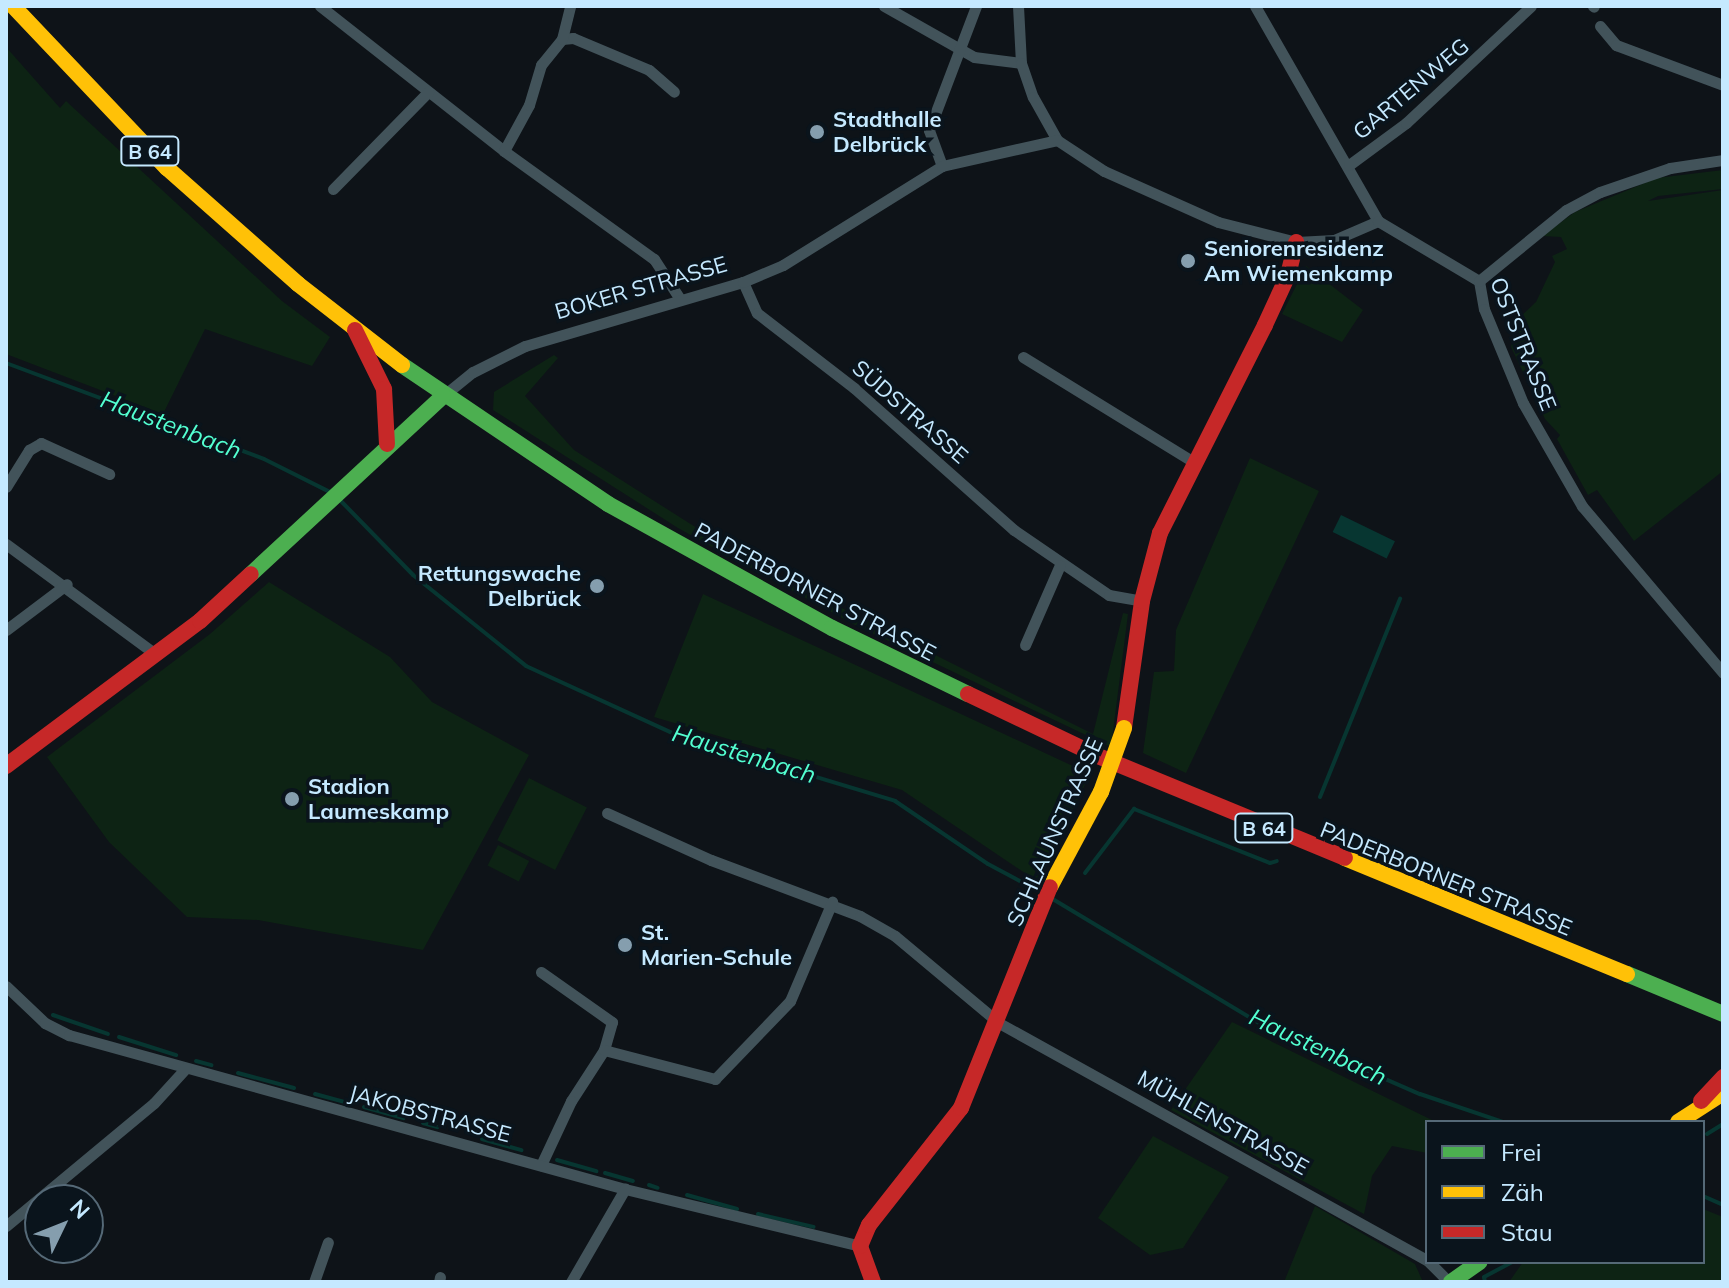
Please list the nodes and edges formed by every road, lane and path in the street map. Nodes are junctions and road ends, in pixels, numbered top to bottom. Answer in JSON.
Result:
{"nodes":[{"id":1,"x":13,"y":6,"type":"edge"},
{"id":2,"x":320,"y":6,"type":"edge"},
{"id":3,"x":570,"y":6,"type":"edge"},
{"id":4,"x":884,"y":6,"type":"edge"},
{"id":5,"x":976,"y":6,"type":"edge"},
{"id":6,"x":1018,"y":6,"type":"edge"},
{"id":7,"x":1255,"y":6,"type":"edge"},
{"id":8,"x":1531,"y":6,"type":"edge"},
{"id":9,"x":1600,"y":26,"type":"dead end"},
{"id":10,"x":562,"y":39,"type":"junction"},
{"id":11,"x":959,"y":50,"type":"junction"},
{"id":12,"x":1021,"y":63,"type":"junction"},
{"id":13,"x":1723,"y":85,"type":"edge"},
{"id":14,"x":428,"y":92,"type":"junction"},
{"id":15,"x":674,"y":92,"type":"dead end"},
{"id":16,"x":1057,"y":140,"type":"junction"},
{"id":17,"x":504,"y":151,"type":"junction"},
{"id":18,"x":1723,"y":160,"type":"edge"},
{"id":19,"x":1349,"y":165,"type":"junction"},
{"id":20,"x":942,"y":166,"type":"junction"},
{"id":21,"x":333,"y":189,"type":"dead end"},
{"id":22,"x":1378,"y":221,"type":"junction"},
{"id":23,"x":1296,"y":242,"type":"junction"},
{"id":24,"x":1479,"y":281,"type":"junction"},
{"id":25,"x":743,"y":282,"type":"junction"},
{"id":26,"x":680,"y":299,"type":"junction"},
{"id":27,"x":355,"y":330,"type":"junction"},
{"id":28,"x":1023,"y":357,"type":"dead end"},
{"id":29,"x":443,"y":396,"type":"junction"},
{"id":30,"x":387,"y":444,"type":"junction"},
{"id":31,"x":1194,"y":462,"type":"junction"},
{"id":32,"x":109,"y":474,"type":"dead end"},
{"id":33,"x":6,"y":487,"type":"edge"},
{"id":34,"x":6,"y":544,"type":"edge"},
{"id":35,"x":1060,"y":565,"type":"junction"},
{"id":36,"x":67,"y":584,"type":"junction"},
{"id":37,"x":1142,"y":601,"type":"junction"},
{"id":38,"x":6,"y":630,"type":"edge"},
{"id":39,"x":1025,"y":645,"type":"dead end"},
{"id":40,"x":155,"y":654,"type":"junction"},
{"id":41,"x":1723,"y":673,"type":"edge"},
{"id":42,"x":6,"y":766,"type":"edge"},
{"id":43,"x":607,"y":813,"type":"dead end"},
{"id":44,"x":832,"y":902,"type":"junction"},
{"id":45,"x":541,"y":972,"type":"dead end"},
{"id":46,"x":6,"y":986,"type":"edge"},
{"id":47,"x":1723,"y":1014,"type":"edge"},
{"id":48,"x":999,"y":1023,"type":"junction"},
{"id":49,"x":604,"y":1050,"type":"junction"},
{"id":50,"x":186,"y":1068,"type":"junction"},
{"id":51,"x":1723,"y":1077,"type":"edge"},
{"id":52,"x":1723,"y":1093,"type":"edge"},
{"id":53,"x":1684,"y":1118,"type":"edge"},
{"id":54,"x":541,"y":1165,"type":"junction"},
{"id":55,"x":625,"y":1189,"type":"junction"},
{"id":56,"x":6,"y":1226,"type":"edge"},
{"id":57,"x":328,"y":1242,"type":"dead end"},
{"id":58,"x":860,"y":1246,"type":"junction"},
{"id":59,"x":1425,"y":1259,"type":"edge"},
{"id":60,"x":1431,"y":1264,"type":"edge"},
{"id":61,"x":1477,"y":1264,"type":"edge"},
{"id":62,"x":574,"y":1281,"type":"edge"},
{"id":63,"x":314,"y":1282,"type":"edge"},
{"id":64,"x":873,"y":1282,"type":"edge"},
{"id":65,"x":1450,"y":1282,"type":"edge"}],
"edges":[{"from":1,"to":27,"type":"main road","name":"PADERBORNER STRASSE","number":"B 64"},
{"from":2,"to":14,"type":"street"},
{"from":3,"to":10,"type":"street"},
{"from":4,"to":11,"type":"street"},
{"from":5,"to":11,"type":"street"},
{"from":6,"to":12,"type":"street"},
{"from":7,"to":19,"type":"street"},
{"from":8,"to":19,"type":"street","name":"GARTENWEG"},
{"from":9,"to":13,"type":"street"},
{"from":10,"to":15,"type":"street"},
{"from":10,"to":17,"type":"street"},
{"from":11,"to":12,"type":"street"},
{"from":11,"to":20,"type":"street"},
{"from":12,"to":16,"type":"street"},
{"from":14,"to":17,"type":"street"},
{"from":14,"to":21,"type":"street"},
{"from":16,"to":20,"type":"street","name":"BOKER STRASSE"},
{"from":16,"to":23,"type":"street"},
{"from":17,"to":26,"type":"street"},
{"from":18,"to":24,"type":"street"},
{"from":19,"to":22,"type":"street"},
{"from":20,"to":25,"type":"street","name":"BOKER STRASSE"},
{"from":22,"to":23,"type":"street"},
{"from":22,"to":24,"type":"street","name":"OSTSTRASSE"},
{"from":23,"to":31,"type":"main road","name":"SCHLAUNSTRASSE"},
{"from":24,"to":41,"type":"street","name":"OSTSTRASSE"},
{"from":25,"to":26,"type":"street","name":"BOKER STRASSE"},
{"from":25,"to":35,"type":"street","name":"SÜDSTRASSE"},
{"from":26,"to":29,"type":"street","name":"BOKER STRASSE"},
{"from":27,"to":29,"type":"main road","name":"PADERBORNER STRASSE","number":"B 64"},
{"from":27,"to":30,"type":"main road"},
{"from":28,"to":31,"type":"street"},
{"from":29,"to":30,"type":"main road","name":"BOKER STRASSE"},
{"from":29,"to":47,"type":"main road","name":"PADERBORNER STRASSE","number":"B 64"},
{"from":30,"to":40,"type":"main road","name":"BOKER STRASSE"},
{"from":31,"to":37,"type":"main road","name":"SCHLAUNSTRASSE"},
{"from":32,"to":33,"type":"street"},
{"from":34,"to":36,"type":"street"},
{"from":35,"to":37,"type":"street","name":"SÜDSTRASSE"},
{"from":35,"to":39,"type":"street"},
{"from":36,"to":38,"type":"street"},
{"from":36,"to":40,"type":"street"},
{"from":37,"to":48,"type":"main road","name":"SCHLAUNSTRASSE","bridge":true},
{"from":40,"to":42,"type":"main road","name":"BOKER STRASSE"},
{"from":43,"to":44,"type":"street","name":"MÜHLENSTRASSE"},
{"from":44,"to":48,"type":"street","name":"MÜHLENSTRASSE"},
{"from":44,"to":49,"type":"street"},
{"from":45,"to":49,"type":"street"},
{"from":46,"to":50,"type":"street","name":"JAKOBSTRASSE"},
{"from":48,"to":58,"type":"main road","name":"SCHLAUNSTRASSE"},
{"from":48,"to":59,"type":"street","name":"MÜHLENSTRASSE"},
{"from":49,"to":54,"type":"street"},
{"from":50,"to":54,"type":"street","name":"JAKOBSTRASSE"},
{"from":50,"to":56,"type":"street"},
{"from":51,"to":53,"type":"main road"},
{"from":52,"to":53,"type":"main road"},
{"from":54,"to":55,"type":"street","name":"JAKOBSTRASSE"},
{"from":55,"to":58,"type":"street","name":"JAKOBSTRASSE"},
{"from":55,"to":62,"type":"street"},
{"from":57,"to":63,"type":"street"},
{"from":58,"to":64,"type":"main road"},
{"from":60,"to":65,"type":"street","name":"MÜHLENSTRASSE"},
{"from":61,"to":65,"type":"main road"}]}
